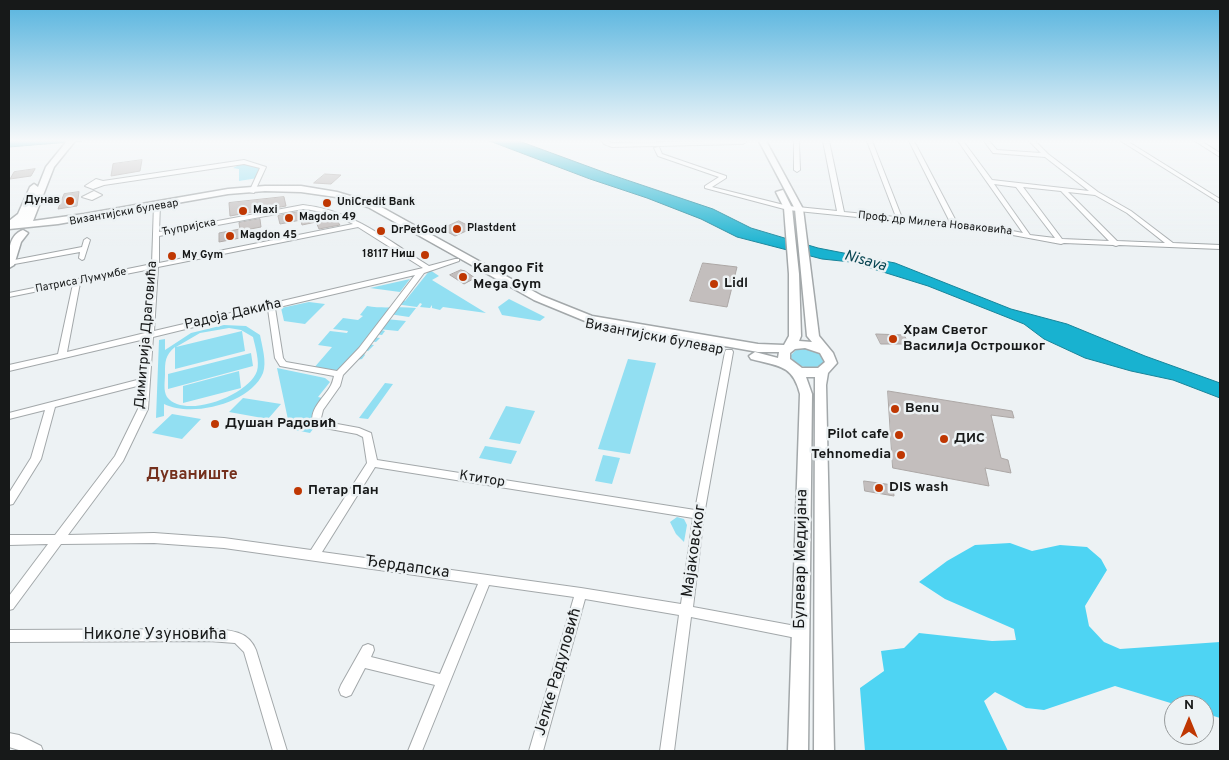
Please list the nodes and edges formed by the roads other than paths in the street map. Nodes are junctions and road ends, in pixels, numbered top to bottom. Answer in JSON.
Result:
{"nodes":[{"id":1,"x":39,"y":176,"type":"edge"},
{"id":2,"x":46,"y":176,"type":"edge"},
{"id":3,"x":152,"y":176,"type":"edge"},
{"id":4,"x":258,"y":176,"type":"edge"},
{"id":5,"x":722,"y":176,"type":"edge"},
{"id":6,"x":772,"y":176,"type":"edge"},
{"id":7,"x":781,"y":176,"type":"edge"},
{"id":8,"x":833,"y":176,"type":"edge"},
{"id":9,"x":883,"y":176,"type":"edge"},
{"id":10,"x":930,"y":176,"type":"edge"},
{"id":11,"x":986,"y":176,"type":"edge"},
{"id":12,"x":1074,"y":176,"type":"edge"},
{"id":13,"x":1181,"y":176,"type":"edge"},
{"id":14,"x":990,"y":182,"type":"junction"},
{"id":15,"x":103,"y":183,"type":"dead end"},
{"id":16,"x":110,"y":183,"type":"junction"},
{"id":17,"x":1018,"y":185,"type":"junction"},
{"id":18,"x":254,"y":188,"type":"junction"},
{"id":19,"x":1062,"y":190,"type":"junction"},
{"id":20,"x":96,"y":193,"type":"dead end"},
{"id":21,"x":1096,"y":193,"type":"junction"},
{"id":22,"x":1220,"y":201,"type":"edge"},
{"id":23,"x":157,"y":205,"type":"junction"},
{"id":24,"x":788,"y":208,"type":"junction"},
{"id":25,"x":799,"y":209,"type":"junction"},
{"id":26,"x":841,"y":214,"type":"junction"},
{"id":27,"x":900,"y":220,"type":"junction"},
{"id":28,"x":954,"y":224,"type":"junction"},
{"id":29,"x":9,"y":225,"type":"edge"},
{"id":30,"x":358,"y":225,"type":"junction"},
{"id":31,"x":26,"y":228,"type":"junction"},
{"id":32,"x":156,"y":235,"type":"junction"},
{"id":33,"x":1027,"y":235,"type":"junction"},
{"id":34,"x":9,"y":237,"type":"edge"},
{"id":35,"x":87,"y":240,"type":"dead end"},
{"id":36,"x":9,"y":242,"type":"edge"},
{"id":37,"x":1062,"y":242,"type":"junction"},
{"id":38,"x":1116,"y":244,"type":"junction"},
{"id":39,"x":1173,"y":246,"type":"junction"},
{"id":40,"x":1220,"y":247,"type":"edge"},
{"id":41,"x":84,"y":249,"type":"junction"},
{"id":42,"x":82,"y":258,"type":"dead end"},
{"id":43,"x":10,"y":260,"type":"edge"},
{"id":44,"x":456,"y":260,"type":"junction"},
{"id":45,"x":155,"y":266,"type":"junction"},
{"id":46,"x":425,"y":270,"type":"junction"},
{"id":47,"x":77,"y":282,"type":"junction"},
{"id":48,"x":9,"y":295,"type":"edge"},
{"id":49,"x":271,"y":306,"type":"junction"},
{"id":50,"x":148,"y":335,"type":"junction"},
{"id":51,"x":789,"y":347,"type":"junction"},
{"id":52,"x":824,"y":350,"type":"junction"},
{"id":53,"x":729,"y":352,"type":"junction"},
{"id":54,"x":62,"y":355,"type":"junction"},
{"id":55,"x":791,"y":367,"type":"junction"},
{"id":56,"x":9,"y":368,"type":"edge"},
{"id":57,"x":822,"y":372,"type":"junction"},
{"id":58,"x":339,"y":374,"type":"junction"},
{"id":59,"x":146,"y":381,"type":"junction"},
{"id":60,"x":51,"y":406,"type":"junction"},
{"id":61,"x":9,"y":416,"type":"edge"},
{"id":62,"x":372,"y":463,"type":"junction"},
{"id":63,"x":9,"y":501,"type":"edge"},
{"id":64,"x":699,"y":515,"type":"junction"},
{"id":65,"x":57,"y":539,"type":"junction"},
{"id":66,"x":9,"y":540,"type":"edge"},
{"id":67,"x":314,"y":555,"type":"junction"},
{"id":68,"x":486,"y":579,"type":"junction"},
{"id":69,"x":581,"y":593,"type":"junction"},
{"id":70,"x":9,"y":605,"type":"edge"},
{"id":71,"x":687,"y":611,"type":"junction"},
{"id":72,"x":801,"y":633,"type":"junction"},
{"id":73,"x":9,"y":636,"type":"edge"},
{"id":74,"x":444,"y":681,"type":"junction"},
{"id":75,"x":346,"y":690,"type":"dead end"},
{"id":76,"x":9,"y":740,"type":"edge"},
{"id":77,"x":36,"y":751,"type":"edge"},
{"id":78,"x":280,"y":751,"type":"edge"},
{"id":79,"x":415,"y":751,"type":"edge"},
{"id":80,"x":536,"y":751,"type":"edge"},
{"id":81,"x":667,"y":751,"type":"edge"},
{"id":82,"x":798,"y":751,"type":"edge"},
{"id":83,"x":824,"y":751,"type":"edge"}],
"edges":[{"from":1,"to":29,"type":"street"},
{"from":2,"to":31,"type":"street"},
{"from":3,"to":16,"type":"street"},
{"from":4,"to":18,"type":"street"},
{"from":5,"to":24,"type":"street"},
{"from":6,"to":24,"type":"street","name":"Булевар Медијана"},
{"from":7,"to":25,"type":"street","name":"Булевар Медијана"},
{"from":8,"to":26,"type":"street"},
{"from":9,"to":27,"type":"street"},
{"from":10,"to":28,"type":"street"},
{"from":11,"to":14,"type":"street"},
{"from":12,"to":21,"type":"street"},
{"from":13,"to":22,"type":"street"},
{"from":14,"to":17,"type":"street"},
{"from":14,"to":33,"type":"street"},
{"from":15,"to":16,"type":"street"},
{"from":16,"to":20,"type":"street"},
{"from":17,"to":19,"type":"street"},
{"from":17,"to":37,"type":"street"},
{"from":18,"to":23,"type":"street","name":"Византијски булевар"},
{"from":18,"to":23,"type":"street","name":"Византијски булевар"},
{"from":18,"to":44,"type":"street","name":"Византијски булевар"},
{"from":18,"to":51,"type":"street","name":"Византијски булевар"},
{"from":19,"to":21,"type":"street"},
{"from":19,"to":38,"type":"street"},
{"from":21,"to":39,"type":"street"},
{"from":23,"to":31,"type":"street","name":"Византијски булевар"},
{"from":23,"to":32,"type":"street","name":"Димитрија Драговића"},
{"from":24,"to":25,"type":"street","name":"Проф. др Милета Новаковића"},
{"from":24,"to":51,"type":"street","name":"Булевар Медијана"},
{"from":25,"to":26,"type":"street","name":"Проф. др Милета Новаковића"},
{"from":25,"to":52,"type":"street","name":"Булевар Медијана"},
{"from":26,"to":27,"type":"street","name":"Проф. др Милета Новаковића"},
{"from":27,"to":28,"type":"street","name":"Проф. др Милета Новаковића"},
{"from":28,"to":33,"type":"street","name":"Проф. др Милета Новаковића"},
{"from":29,"to":31,"type":"street"},
{"from":30,"to":32,"type":"street","name":"Ћупријска"},
{"from":30,"to":45,"type":"street","name":"Патриса Лумумбе"},
{"from":30,"to":46,"type":"street","name":"Ћупријска"},
{"from":31,"to":34,"type":"street"},
{"from":31,"to":43,"type":"street"},
{"from":32,"to":45,"type":"street","name":"Димитрија Драговића"},
{"from":33,"to":37,"type":"street","name":"Проф. др Милета Новаковића"},
{"from":35,"to":41,"type":"street"},
{"from":36,"to":43,"type":"street"},
{"from":37,"to":38,"type":"street","name":"Проф. др Милета Новаковића"},
{"from":38,"to":39,"type":"street","name":"Проф. др Милета Новаковића"},
{"from":39,"to":40,"type":"street","name":"Проф. др Милета Новаковића"},
{"from":41,"to":42,"type":"street"},
{"from":41,"to":43,"type":"street"},
{"from":44,"to":46,"type":"street","name":"Радоја Дакића"},
{"from":44,"to":53,"type":"street","name":"Византијски булевар"},
{"from":45,"to":47,"type":"street","name":"Патриса Лумумбе"},
{"from":45,"to":50,"type":"street","name":"Димитрија Драговића"},
{"from":46,"to":49,"type":"street","name":"Радоја Дакића"},
{"from":46,"to":58,"type":"street"},
{"from":47,"to":48,"type":"street","name":"Патриса Лумумбе"},
{"from":47,"to":54,"type":"street"},
{"from":49,"to":50,"type":"street","name":"Радоја Дакића"},
{"from":49,"to":58,"type":"street"},
{"from":50,"to":54,"type":"street","name":"Радоја Дакића"},
{"from":50,"to":59,"type":"street","name":"Димитрија Драговића"},
{"from":51,"to":52,"type":"street"},
{"from":51,"to":55,"type":"street","name":"Булевар Медијана"},
{"from":52,"to":57,"type":"street","name":"Булевар Медијана"},
{"from":53,"to":55,"type":"street","name":"Византијски булевар"},
{"from":53,"to":64,"type":"street","name":"Мајаковског"},
{"from":54,"to":56,"type":"street","name":"Радоја Дакића"},
{"from":55,"to":57,"type":"street"},
{"from":55,"to":72,"type":"street","name":"Булевар Медијана"},
{"from":57,"to":83,"type":"street","name":"Булевар Медијана"},
{"from":58,"to":62,"type":"street"},
{"from":59,"to":60,"type":"street"},
{"from":59,"to":65,"type":"street","name":"Димитрија Драговића"},
{"from":60,"to":61,"type":"street"},
{"from":60,"to":63,"type":"street"},
{"from":62,"to":64,"type":"street","name":"Ктитор"},
{"from":62,"to":67,"type":"street"},
{"from":64,"to":71,"type":"street","name":"Мајаковског"},
{"from":65,"to":66,"type":"street","name":"Ђердапска"},
{"from":65,"to":67,"type":"street","name":"Ђердапска"},
{"from":65,"to":70,"type":"street","name":"Димитрија Драговића"},
{"from":67,"to":68,"type":"street","name":"Ђердапска"},
{"from":68,"to":69,"type":"street","name":"Ђердапска"},
{"from":68,"to":74,"type":"street"},
{"from":69,"to":71,"type":"street","name":"Ђердапска"},
{"from":69,"to":80,"type":"street","name":"Јелке Радуловић"},
{"from":71,"to":72,"type":"street","name":"Ђердапска"},
{"from":71,"to":81,"type":"street","name":"Мајаковског"},
{"from":72,"to":82,"type":"street","name":"Булевар Медијана"},
{"from":73,"to":78,"type":"street","name":"Николе Узуновића"},
{"from":74,"to":75,"type":"street"},
{"from":74,"to":79,"type":"street"},
{"from":76,"to":77,"type":"street"}]}
